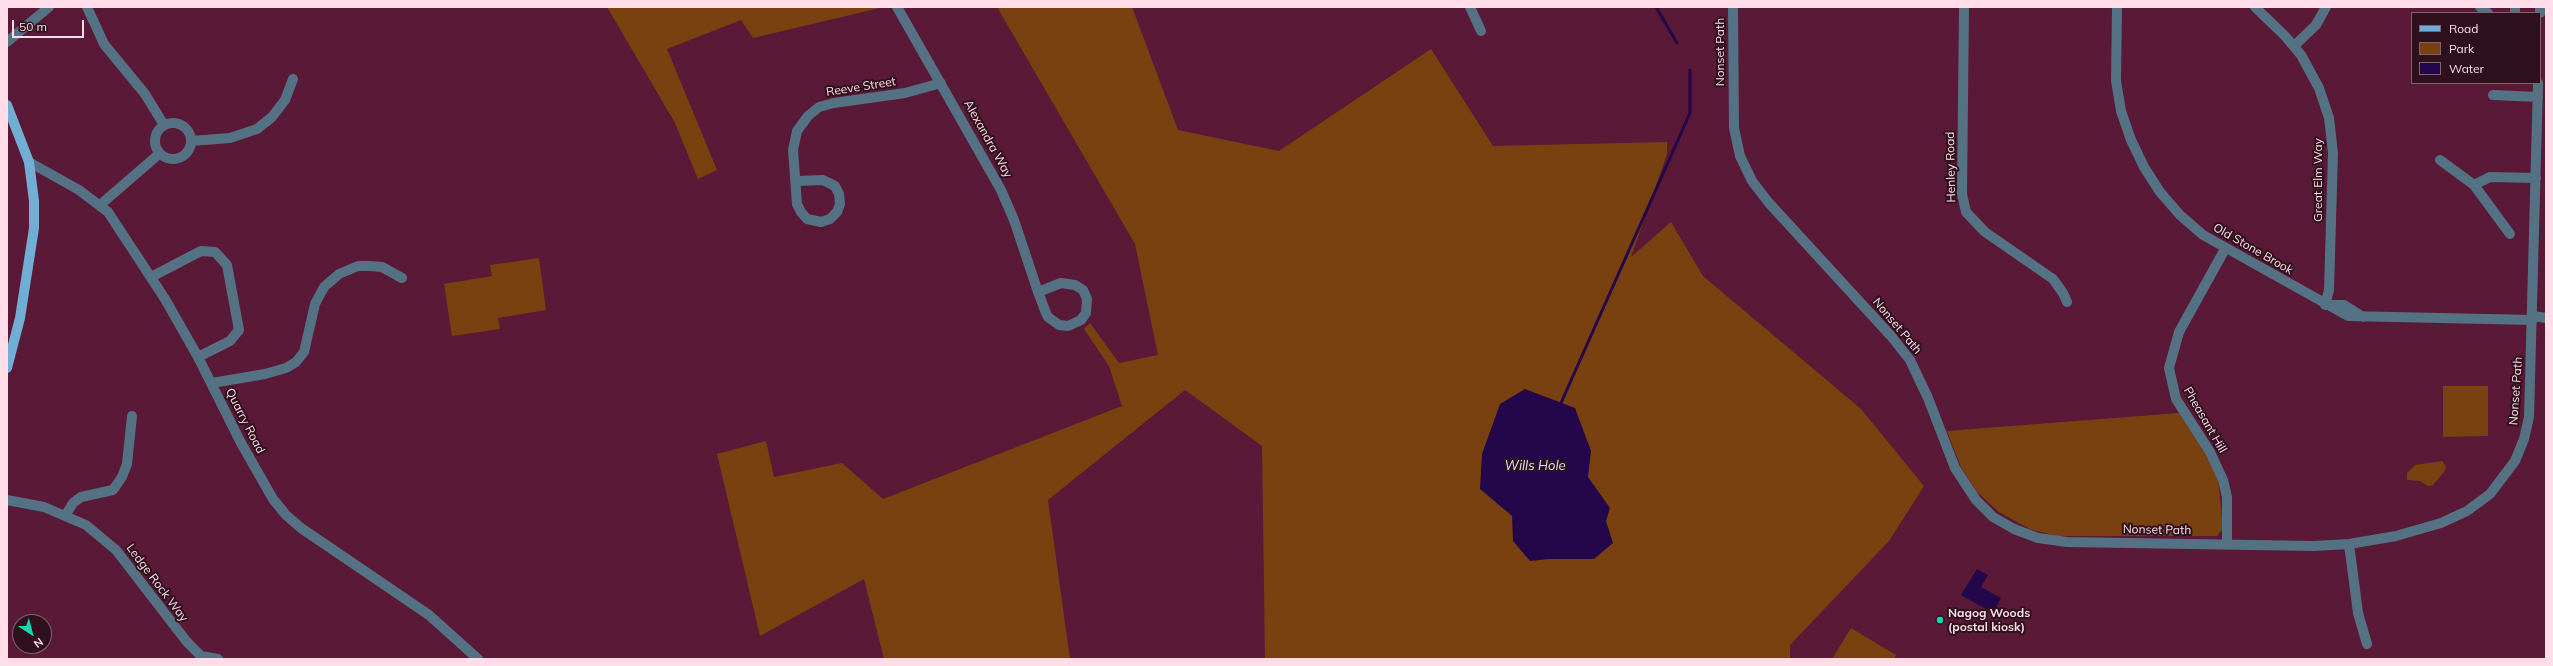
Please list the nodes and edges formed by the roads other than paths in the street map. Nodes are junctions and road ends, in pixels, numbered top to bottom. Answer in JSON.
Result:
{"nodes":[{"id":1,"x":49,"y":7,"type":"edge"},
{"id":2,"x":87,"y":7,"type":"edge"},
{"id":3,"x":897,"y":7,"type":"edge"},
{"id":4,"x":1470,"y":7,"type":"edge"},
{"id":5,"x":1733,"y":7,"type":"edge"},
{"id":6,"x":1964,"y":7,"type":"edge"},
{"id":7,"x":2117,"y":7,"type":"edge"},
{"id":8,"x":2255,"y":7,"type":"edge"},
{"id":9,"x":2326,"y":7,"type":"edge"},
{"id":10,"x":1481,"y":32,"type":"dead end"},
{"id":11,"x":7,"y":42,"type":"edge"},
{"id":12,"x":2294,"y":46,"type":"junction"},
{"id":13,"x":293,"y":79,"type":"dead end"},
{"id":14,"x":941,"y":83,"type":"junction"},
{"id":15,"x":2538,"y":84,"type":"edge"},
{"id":16,"x":2493,"y":95,"type":"dead end"},
{"id":17,"x":2538,"y":97,"type":"junction"},
{"id":18,"x":7,"y":105,"type":"edge"},
{"id":19,"x":2542,"y":120,"type":"edge"},
{"id":20,"x":164,"y":125,"type":"junction"},
{"id":21,"x":191,"y":141,"type":"junction"},
{"id":22,"x":159,"y":154,"type":"junction"},
{"id":23,"x":2440,"y":160,"type":"dead end"},
{"id":24,"x":29,"y":162,"type":"junction"},
{"id":25,"x":2536,"y":178,"type":"junction"},
{"id":26,"x":796,"y":180,"type":"junction"},
{"id":27,"x":2474,"y":185,"type":"junction"},
{"id":28,"x":100,"y":205,"type":"junction"},
{"id":29,"x":2510,"y":234,"type":"dead end"},
{"id":30,"x":2225,"y":249,"type":"junction"},
{"id":31,"x":151,"y":277,"type":"junction"},
{"id":32,"x":402,"y":278,"type":"dead end"},
{"id":33,"x":1038,"y":292,"type":"junction"},
{"id":34,"x":2067,"y":302,"type":"dead end"},
{"id":35,"x":2325,"y":305,"type":"junction"},
{"id":36,"x":2533,"y":318,"type":"junction"},
{"id":37,"x":2546,"y":318,"type":"edge"},
{"id":38,"x":198,"y":357,"type":"junction"},
{"id":39,"x":7,"y":368,"type":"edge"},
{"id":40,"x":212,"y":383,"type":"junction"},
{"id":41,"x":132,"y":416,"type":"dead end"},
{"id":42,"x":7,"y":500,"type":"edge"},
{"id":43,"x":65,"y":516,"type":"junction"},
{"id":44,"x":2227,"y":544,"type":"junction"},
{"id":45,"x":2349,"y":544,"type":"junction"},
{"id":46,"x":2366,"y":644,"type":"dead end"},
{"id":47,"x":200,"y":657,"type":"edge"},
{"id":48,"x":218,"y":659,"type":"edge"},
{"id":49,"x":478,"y":659,"type":"edge"}],
"edges":[{"from":1,"to":11,"type":"street"},
{"from":2,"to":20,"type":"street"},
{"from":3,"to":14,"type":"street","name":"Alexandra Way"},
{"from":4,"to":10,"type":"street"},
{"from":5,"to":44,"type":"street","name":"Nonset Path"},
{"from":6,"to":34,"type":"street","name":"Henley Road"},
{"from":7,"to":30,"type":"street","name":"Old Stone Brook"},
{"from":8,"to":12,"type":"street","name":"Great Elm Way"},
{"from":9,"to":12,"type":"street"},
{"from":12,"to":35,"type":"street","name":"Great Elm Way"},
{"from":13,"to":21,"type":"street"},
{"from":14,"to":26,"type":"street","name":"Reeve Street"},
{"from":14,"to":33,"type":"street","name":"Alexandra Way"},
{"from":15,"to":17,"type":"street","name":"Nonset Path"},
{"from":16,"to":17,"type":"street"},
{"from":17,"to":19,"type":"street","name":"Nonset Path"},
{"from":18,"to":24,"type":"main road"},
{"from":19,"to":25,"type":"street","name":"Nonset Path"},
{"from":20,"to":21,"type":"street"},
{"from":20,"to":22,"type":"street"},
{"from":21,"to":22,"type":"street"},
{"from":22,"to":28,"type":"street"},
{"from":23,"to":27,"type":"street"},
{"from":24,"to":28,"type":"street","name":"Quarry Road"},
{"from":24,"to":39,"type":"main road"},
{"from":25,"to":27,"type":"street"},
{"from":25,"to":36,"type":"street","name":"Nonset Path"},
{"from":26,"to":26,"type":"street","name":"Reeve Street"},
{"from":27,"to":29,"type":"street"},
{"from":28,"to":31,"type":"street","name":"Quarry Road"},
{"from":30,"to":35,"type":"street","name":"Old Stone Brook"},
{"from":30,"to":44,"type":"street","name":"Pheasant Hill"},
{"from":31,"to":38,"type":"street","name":"Quarry Road"},
{"from":31,"to":38,"type":"street"},
{"from":32,"to":40,"type":"street"},
{"from":33,"to":33,"type":"street","name":"Alexandra Way"},
{"from":35,"to":36,"type":"street","name":"Old Stone Brook"},
{"from":36,"to":37,"type":"street","name":"Old Stone Brook"},
{"from":36,"to":45,"type":"street","name":"Nonset Path"},
{"from":38,"to":40,"type":"street","name":"Quarry Road"},
{"from":40,"to":49,"type":"street","name":"Quarry Road"},
{"from":41,"to":43,"type":"street"},
{"from":42,"to":43,"type":"street","name":"Ledge Rock Way"},
{"from":43,"to":47,"type":"street","name":"Ledge Rock Way"},
{"from":44,"to":45,"type":"street","name":"Nonset Path"},
{"from":45,"to":46,"type":"street"},
{"from":47,"to":48,"type":"street","name":"Ledge Rock Way"}]}
